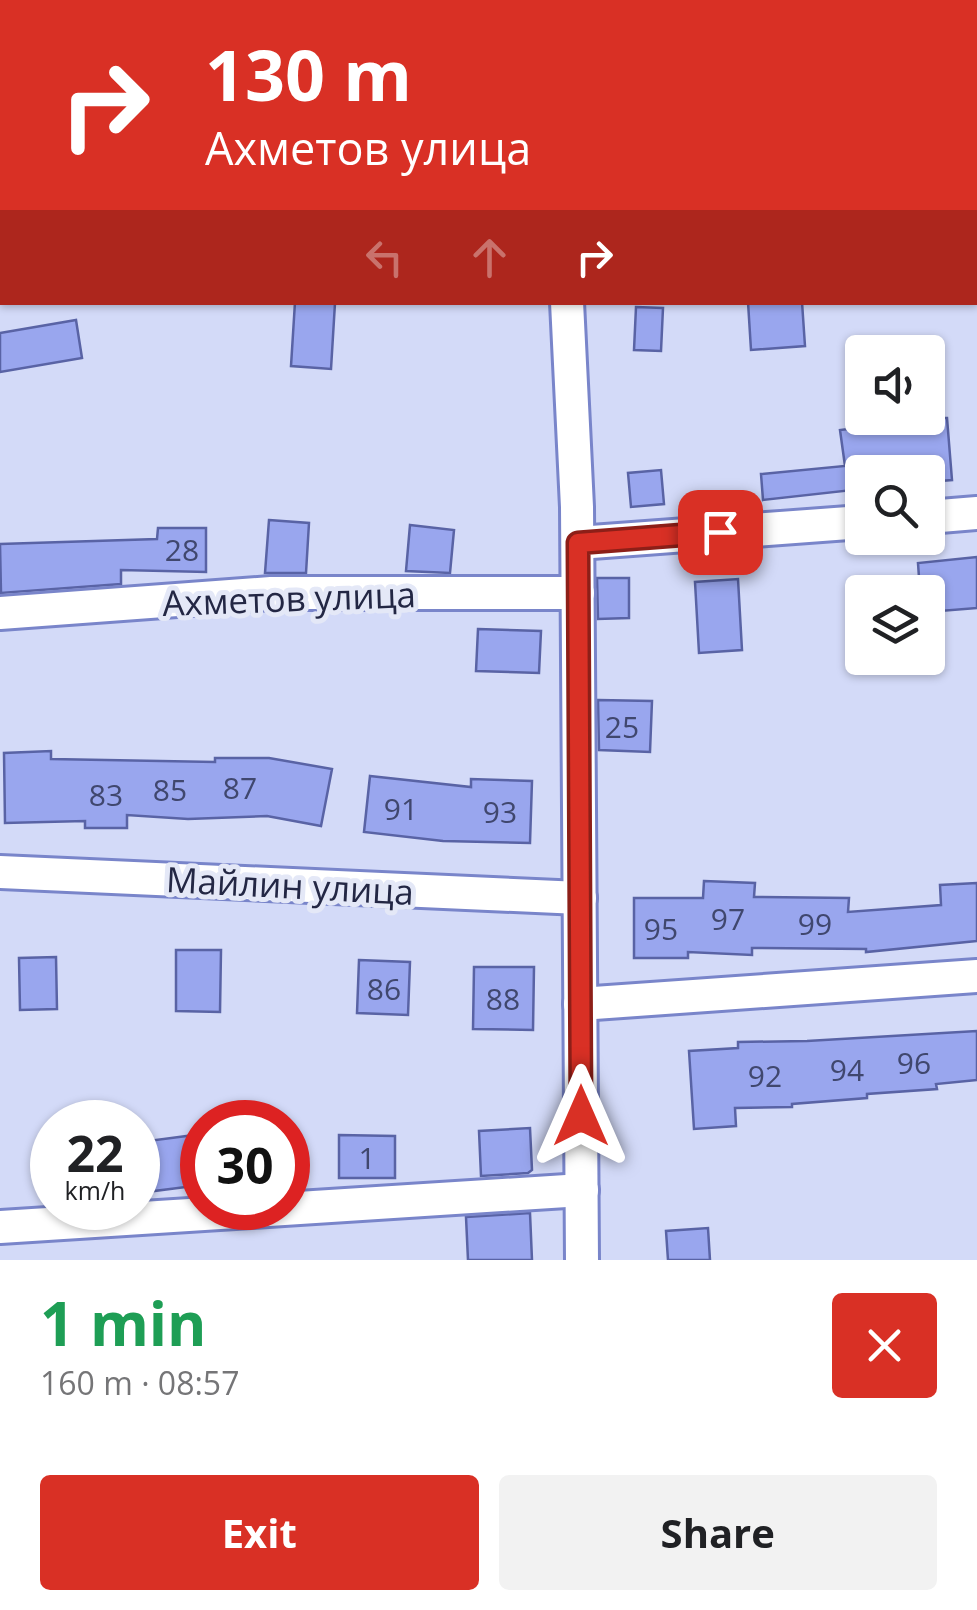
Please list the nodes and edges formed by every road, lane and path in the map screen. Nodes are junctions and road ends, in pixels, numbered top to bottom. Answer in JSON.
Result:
{"nodes":[{"id":1,"x":567,"y":305,"type":"edge"},
{"id":2,"x":977,"y":513,"type":"edge"},
{"id":3,"x":945,"y":516,"type":"edge"},
{"id":4,"x":845,"y":523,"type":"edge"},
{"id":5,"x":578,"y":543,"type":"junction"},
{"id":6,"x":578,"y":593,"type":"junction"},
{"id":7,"x":0,"y":613,"type":"edge"},
{"id":8,"x":0,"y":872,"type":"edge"},
{"id":9,"x":580,"y":898,"type":"junction"},
{"id":10,"x":977,"y":976,"type":"edge"},
{"id":11,"x":580,"y":1004,"type":"junction"},
{"id":12,"x":582,"y":1190,"type":"junction"},
{"id":13,"x":0,"y":1227,"type":"edge"},
{"id":14,"x":582,"y":1260,"type":"edge"}],
"edges":[{"from":1,"to":5,"type":"street"},
{"from":2,"to":3,"type":"street"},
{"from":4,"to":5,"type":"street"},
{"from":5,"to":6,"type":"street"},
{"from":6,"to":7,"type":"street","name":"Ахметов улица"},
{"from":6,"to":9,"type":"street"},
{"from":8,"to":9,"type":"street","name":"Майлин улица"},
{"from":9,"to":11,"type":"street"},
{"from":10,"to":11,"type":"street"},
{"from":11,"to":12,"type":"street"},
{"from":12,"to":13,"type":"street"},
{"from":12,"to":14,"type":"street"}]}
